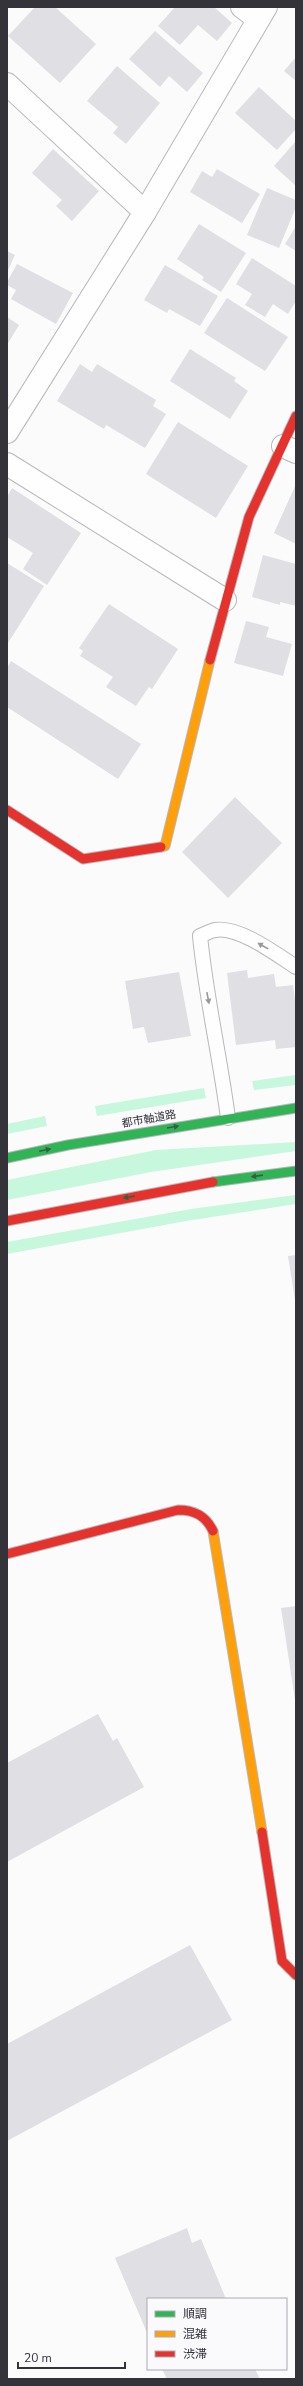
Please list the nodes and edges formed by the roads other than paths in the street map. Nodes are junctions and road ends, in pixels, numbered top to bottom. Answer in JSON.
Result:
{"nodes":[{"id":1,"x":255,"y":11,"type":"edge"},
{"id":2,"x":7,"y":84,"type":"edge"},
{"id":3,"x":145,"y":212,"type":"junction"},
{"id":4,"x":296,"y":416,"type":"edge"},
{"id":5,"x":7,"y":432,"type":"edge"},
{"id":6,"x":289,"y":449,"type":"edge"},
{"id":7,"x":7,"y":464,"type":"edge"},
{"id":8,"x":225,"y":600,"type":"junction"},
{"id":9,"x":7,"y":810,"type":"edge"},
{"id":10,"x":296,"y":967,"type":"edge"},
{"id":11,"x":296,"y":1108,"type":"edge"},
{"id":12,"x":228,"y":1118,"type":"junction"},
{"id":13,"x":7,"y":1158,"type":"edge"},
{"id":14,"x":296,"y":1171,"type":"edge"},
{"id":15,"x":7,"y":1221,"type":"edge"},
{"id":16,"x":7,"y":1554,"type":"edge"},
{"id":17,"x":296,"y":1975,"type":"edge"}],
"edges":[{"from":1,"to":3,"type":"street"},
{"from":2,"to":3,"type":"street"},
{"from":3,"to":5,"type":"street"},
{"from":4,"to":6,"type":"street"},
{"from":6,"to":8,"type":"street"},
{"from":7,"to":8,"type":"street"},
{"from":8,"to":9,"type":"street"},
{"from":10,"to":12,"type":"lane","one_way":true},
{"from":11,"to":12,"type":"street","name":"都市軸道路"},
{"from":13,"to":12,"type":"street","name":"都市軸道路","one_way":true},
{"from":14,"to":15,"type":"street","one_way":true},
{"from":16,"to":17,"type":"street"}]}
